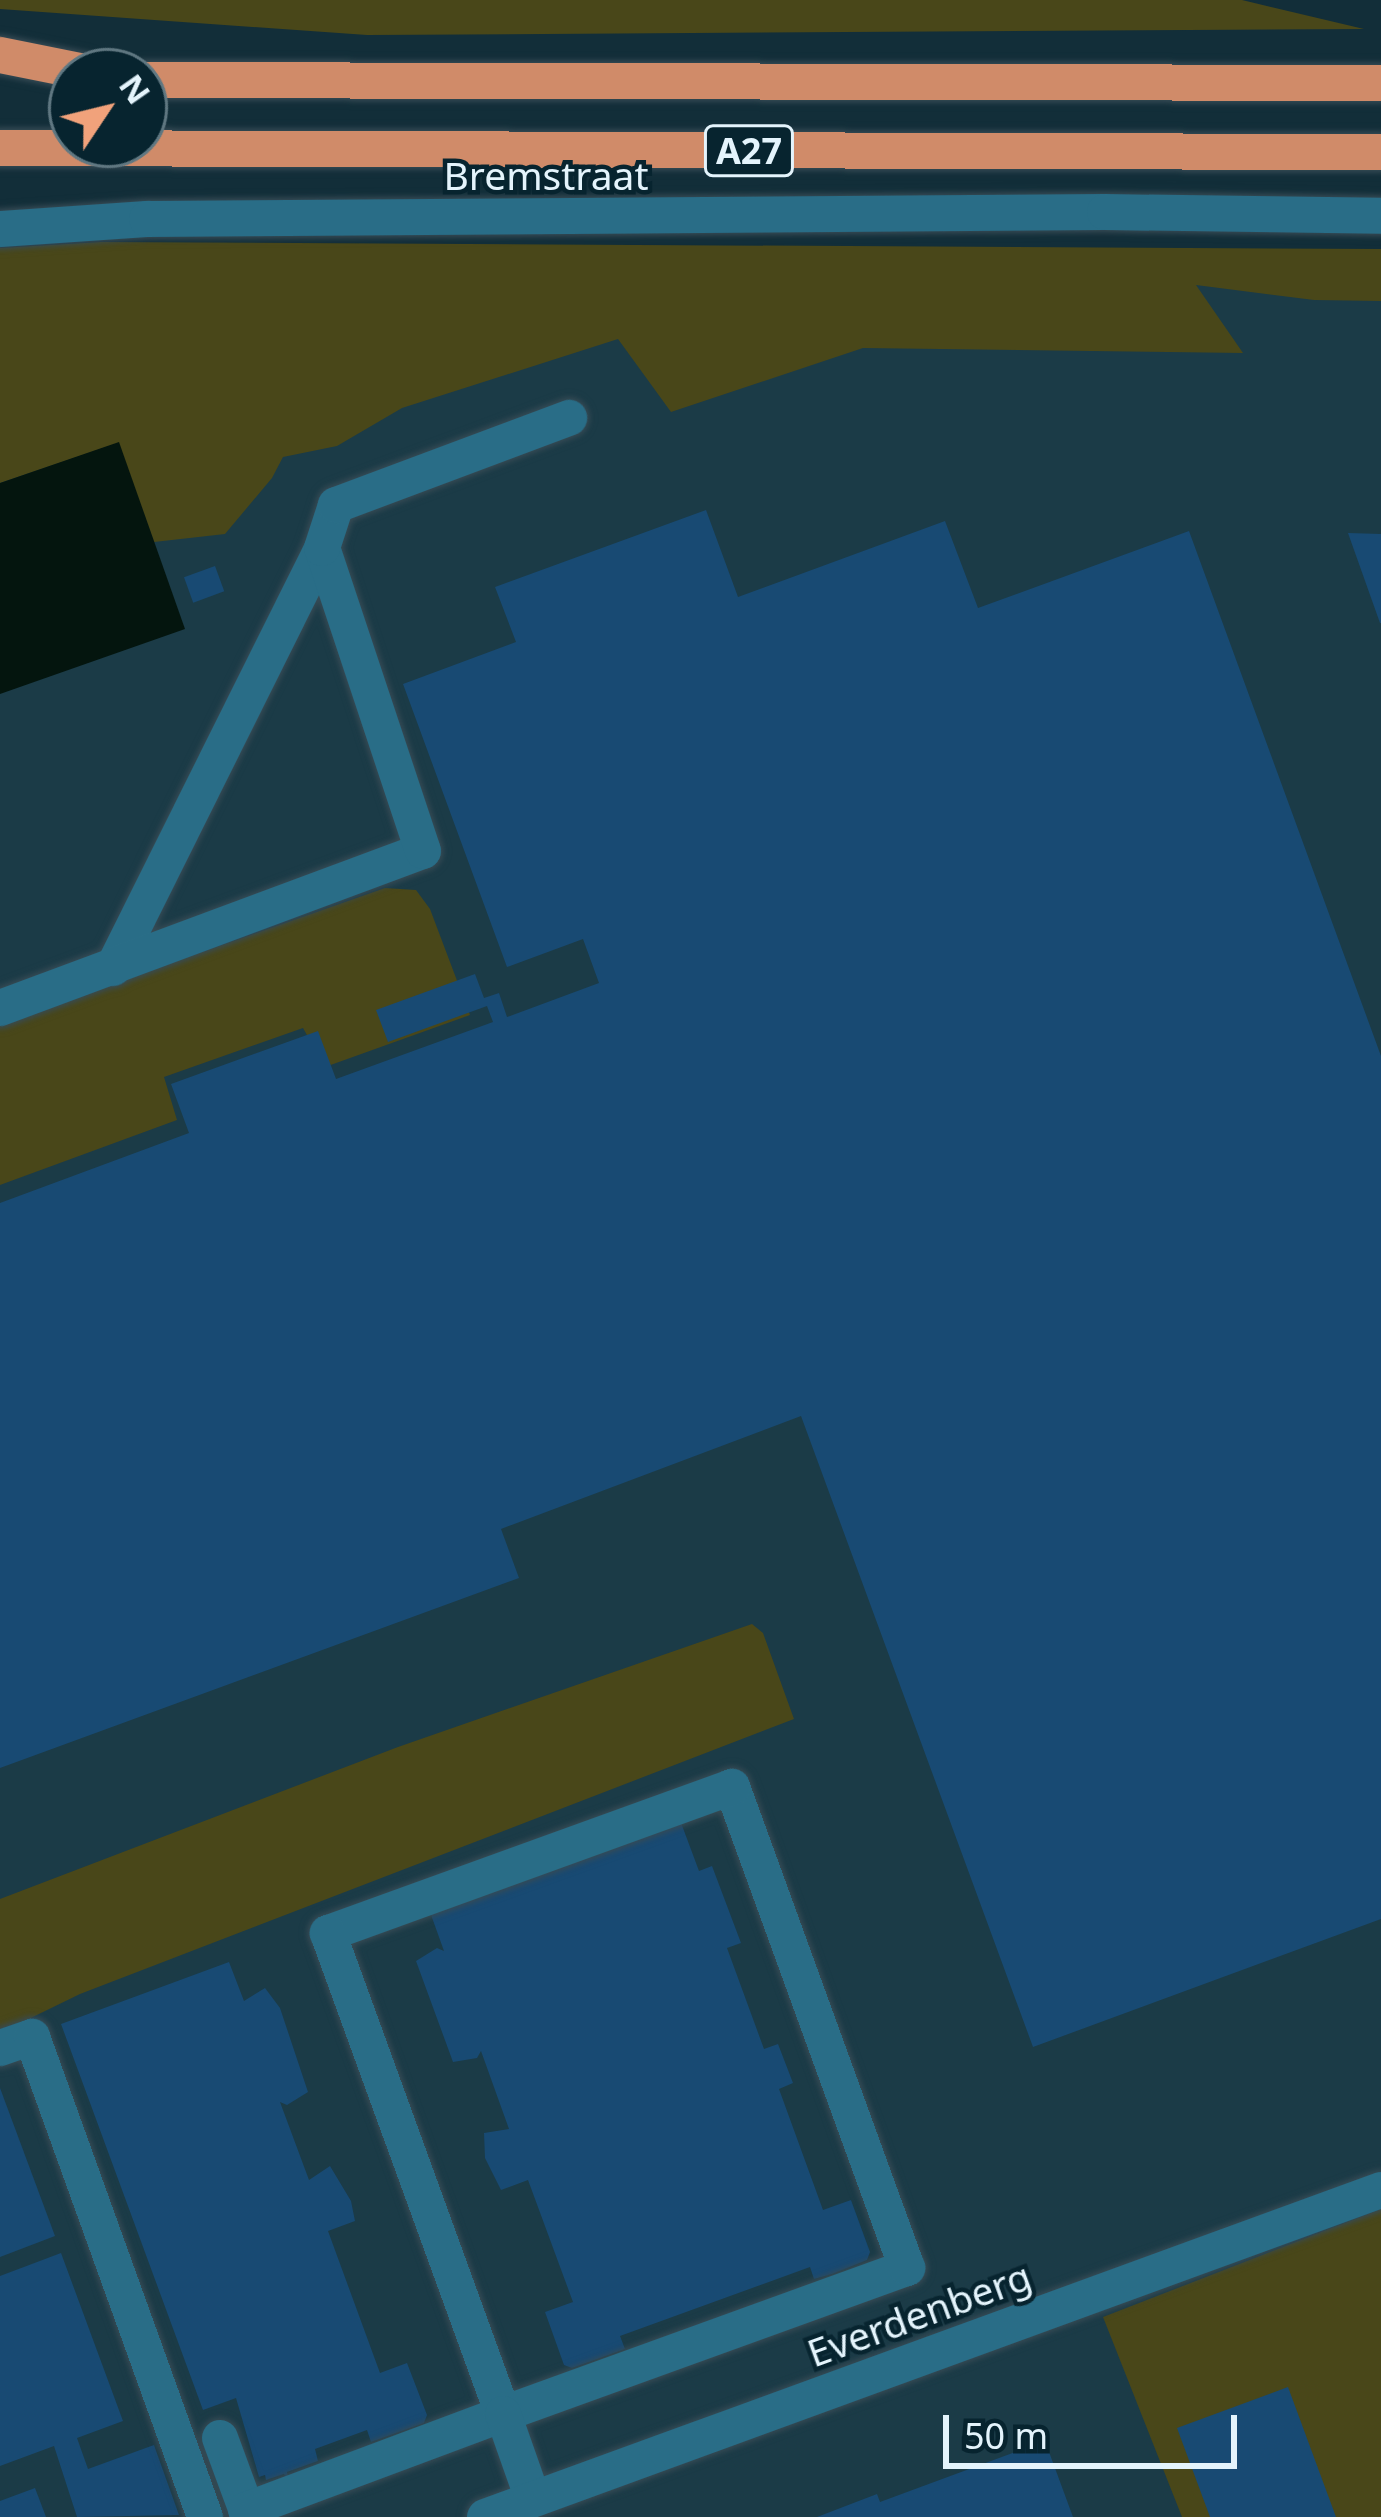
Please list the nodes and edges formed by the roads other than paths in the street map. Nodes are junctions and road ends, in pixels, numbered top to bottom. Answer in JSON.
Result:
{"nodes":[{"id":1,"x":0,"y":55,"type":"edge"},
{"id":2,"x":48,"y":65,"type":"edge"},
{"id":3,"x":0,"y":80,"type":"edge"},
{"id":4,"x":48,"y":80,"type":"edge"},
{"id":5,"x":168,"y":80,"type":"edge"},
{"id":6,"x":1381,"y":83,"type":"edge"},
{"id":7,"x":0,"y":148,"type":"edge"},
{"id":8,"x":48,"y":148,"type":"edge"},
{"id":9,"x":168,"y":149,"type":"edge"},
{"id":10,"x":1381,"y":152,"type":"edge"},
{"id":11,"x":48,"y":163,"type":"edge"},
{"id":12,"x":0,"y":172,"type":"edge"},
{"id":13,"x":1381,"y":216,"type":"edge"},
{"id":14,"x":0,"y":229,"type":"edge"},
{"id":15,"x":569,"y":418,"type":"dead end"},
{"id":16,"x":322,"y":548,"type":"junction"},
{"id":17,"x":113,"y":968,"type":"junction"},
{"id":18,"x":0,"y":1007,"type":"edge"},
{"id":19,"x":0,"y":2048,"type":"edge"},
{"id":20,"x":1381,"y":2190,"type":"edge"},
{"id":21,"x":503,"y":2414,"type":"junction"},
{"id":22,"x":220,"y":2438,"type":"dead end"},
{"id":23,"x":533,"y":2499,"type":"junction"},
{"id":24,"x":248,"y":2514,"type":"edge"},
{"id":25,"x":205,"y":2517,"type":"edge"},
{"id":26,"x":485,"y":2517,"type":"edge"}],
"edges":[{"from":1,"to":2,"type":"highway"},
{"from":3,"to":4,"type":"highway"},
{"from":5,"to":6,"type":"highway","number":"A27"},
{"from":7,"to":8,"type":"highway","number":"A27"},
{"from":9,"to":10,"type":"highway","number":"A27"},
{"from":11,"to":12,"type":"highway","number":"A27"},
{"from":13,"to":14,"type":"street","name":"Bremstraat"},
{"from":15,"to":16,"type":"street"},
{"from":16,"to":17,"type":"street"},
{"from":16,"to":17,"type":"street"},
{"from":17,"to":18,"type":"street"},
{"from":19,"to":25,"type":"street"},
{"from":20,"to":23,"type":"street","name":"Everdenberg"},
{"from":21,"to":21,"type":"street"},
{"from":21,"to":23,"type":"street"},
{"from":21,"to":24,"type":"street"},
{"from":22,"to":24,"type":"street"},
{"from":23,"to":26,"type":"street","name":"Everdenberg"}]}
